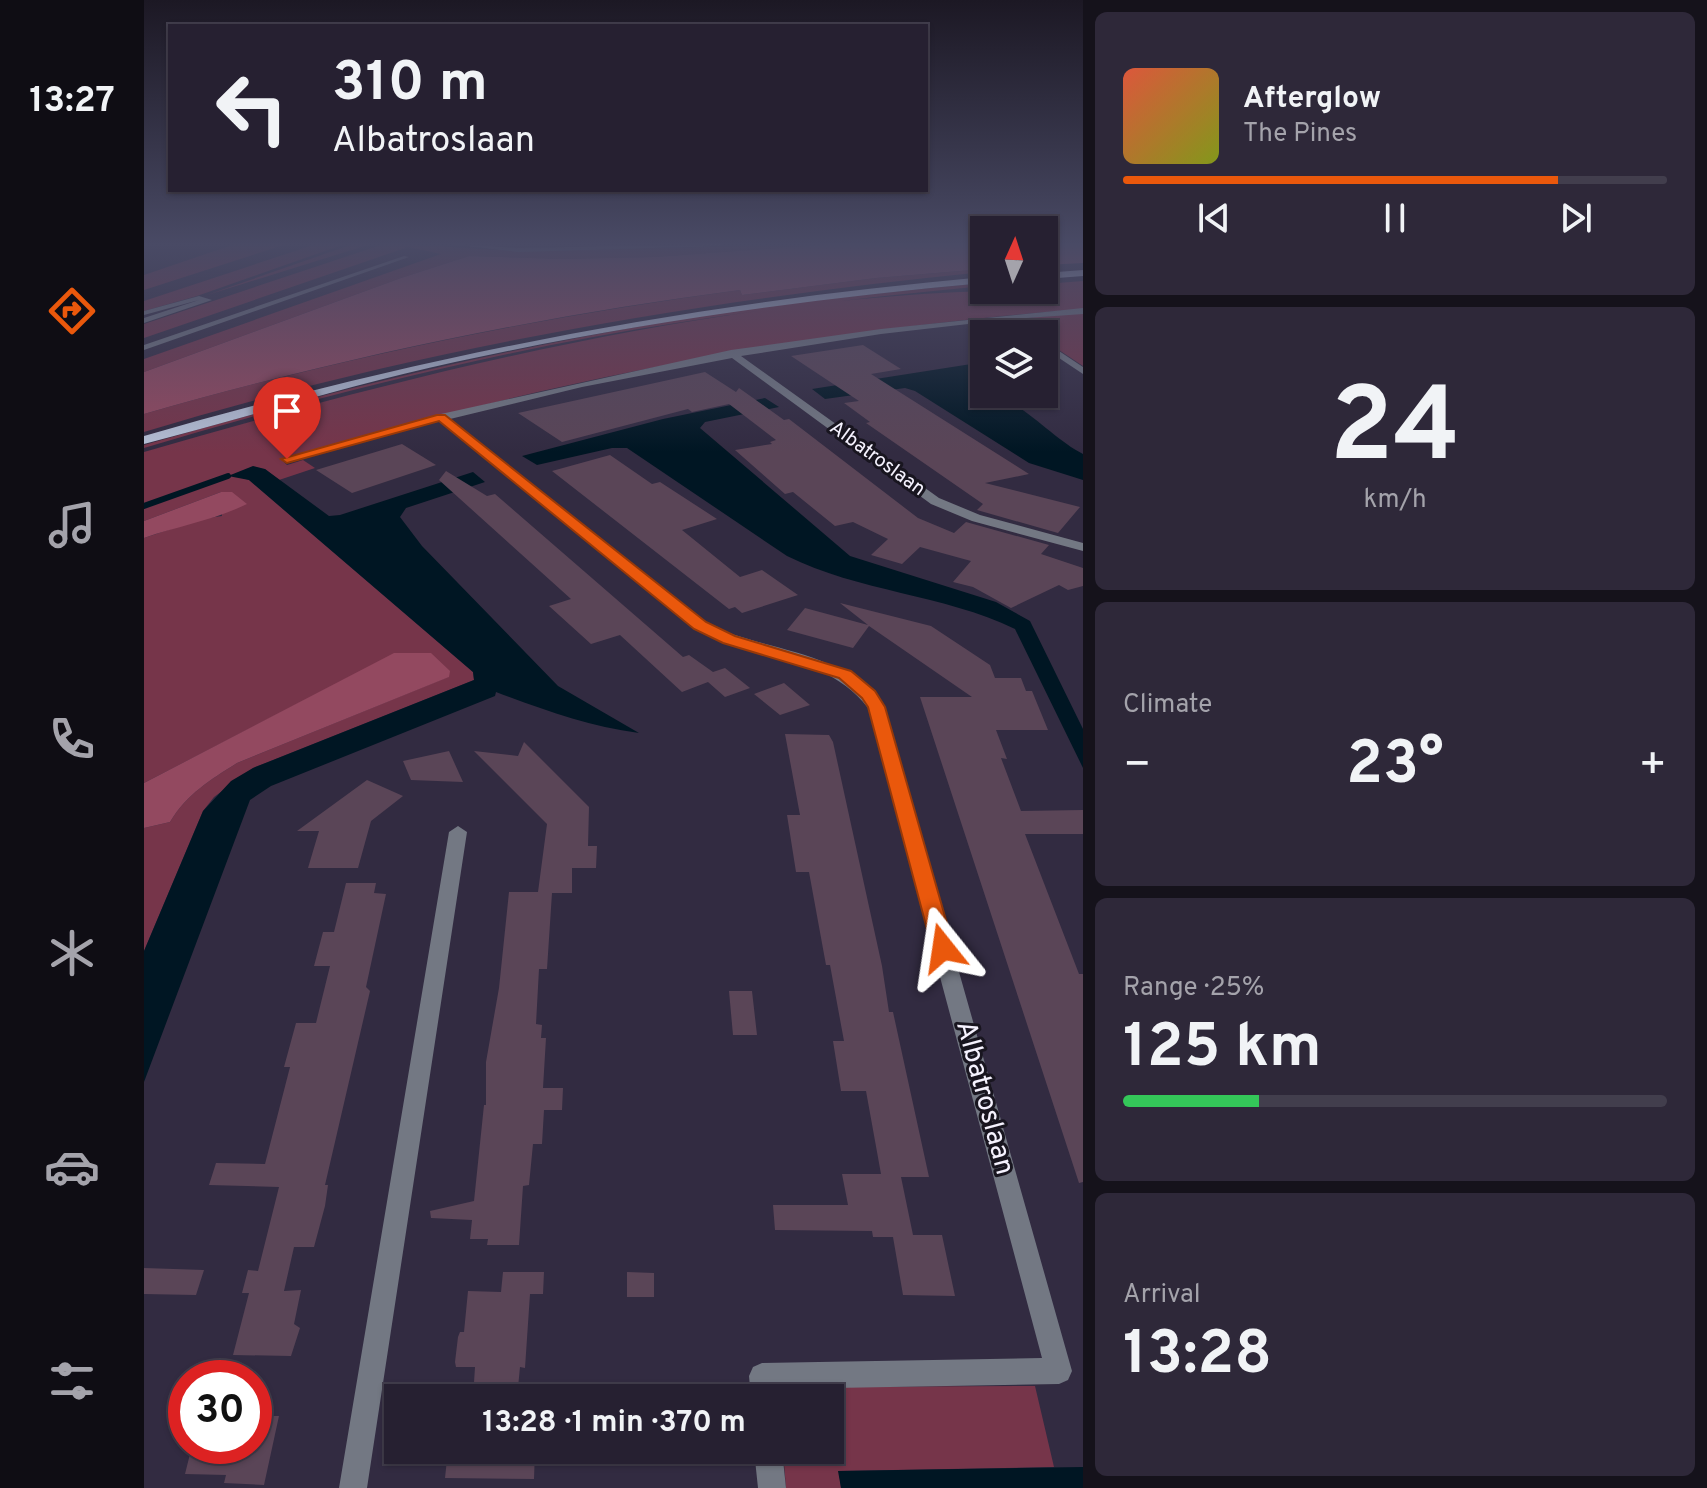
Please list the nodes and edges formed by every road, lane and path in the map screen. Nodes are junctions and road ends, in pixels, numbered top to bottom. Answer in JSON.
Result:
{"nodes":[{"id":1,"x":167,"y":313,"type":"edge"},
{"id":2,"x":244,"y":313,"type":"edge"},
{"id":3,"x":709,"y":313,"type":"edge"},
{"id":4,"x":1051,"y":313,"type":"edge"},
{"id":5,"x":1004,"y":317,"type":"junction"},
{"id":6,"x":1008,"y":320,"type":"edge"},
{"id":7,"x":144,"y":321,"type":"edge"},
{"id":8,"x":144,"y":348,"type":"edge"},
{"id":9,"x":731,"y":353,"type":"junction"},
{"id":10,"x":1058,"y":354,"type":"edge"},
{"id":11,"x":1083,"y":371,"type":"edge"},
{"id":12,"x":441,"y":417,"type":"junction"},
{"id":13,"x":144,"y":440,"type":"edge"},
{"id":14,"x":287,"y":459,"type":"dead end"},
{"id":15,"x":1083,"y":547,"type":"edge"},
{"id":16,"x":458,"y":832,"type":"dead end"},
{"id":17,"x":763,"y":1384,"type":"edge"},
{"id":18,"x":769,"y":1464,"type":"edge"},
{"id":19,"x":353,"y":1488,"type":"edge"},
{"id":20,"x":772,"y":1488,"type":"edge"}],
"edges":[{"from":1,"to":7,"type":"lane"},
{"from":2,"to":8,"type":"lane"},
{"from":3,"to":13,"type":"main road"},
{"from":4,"to":5,"type":"street"},
{"from":5,"to":6,"type":"street"},
{"from":5,"to":9,"type":"street"},
{"from":9,"to":12,"type":"street"},
{"from":9,"to":15,"type":"street","name":"Albatroslaan"},
{"from":10,"to":11,"type":"street"},
{"from":12,"to":14,"type":"street"},
{"from":12,"to":17,"type":"street","name":"Albatroslaan"},
{"from":16,"to":19,"type":"street"},
{"from":18,"to":20,"type":"street"}]}
